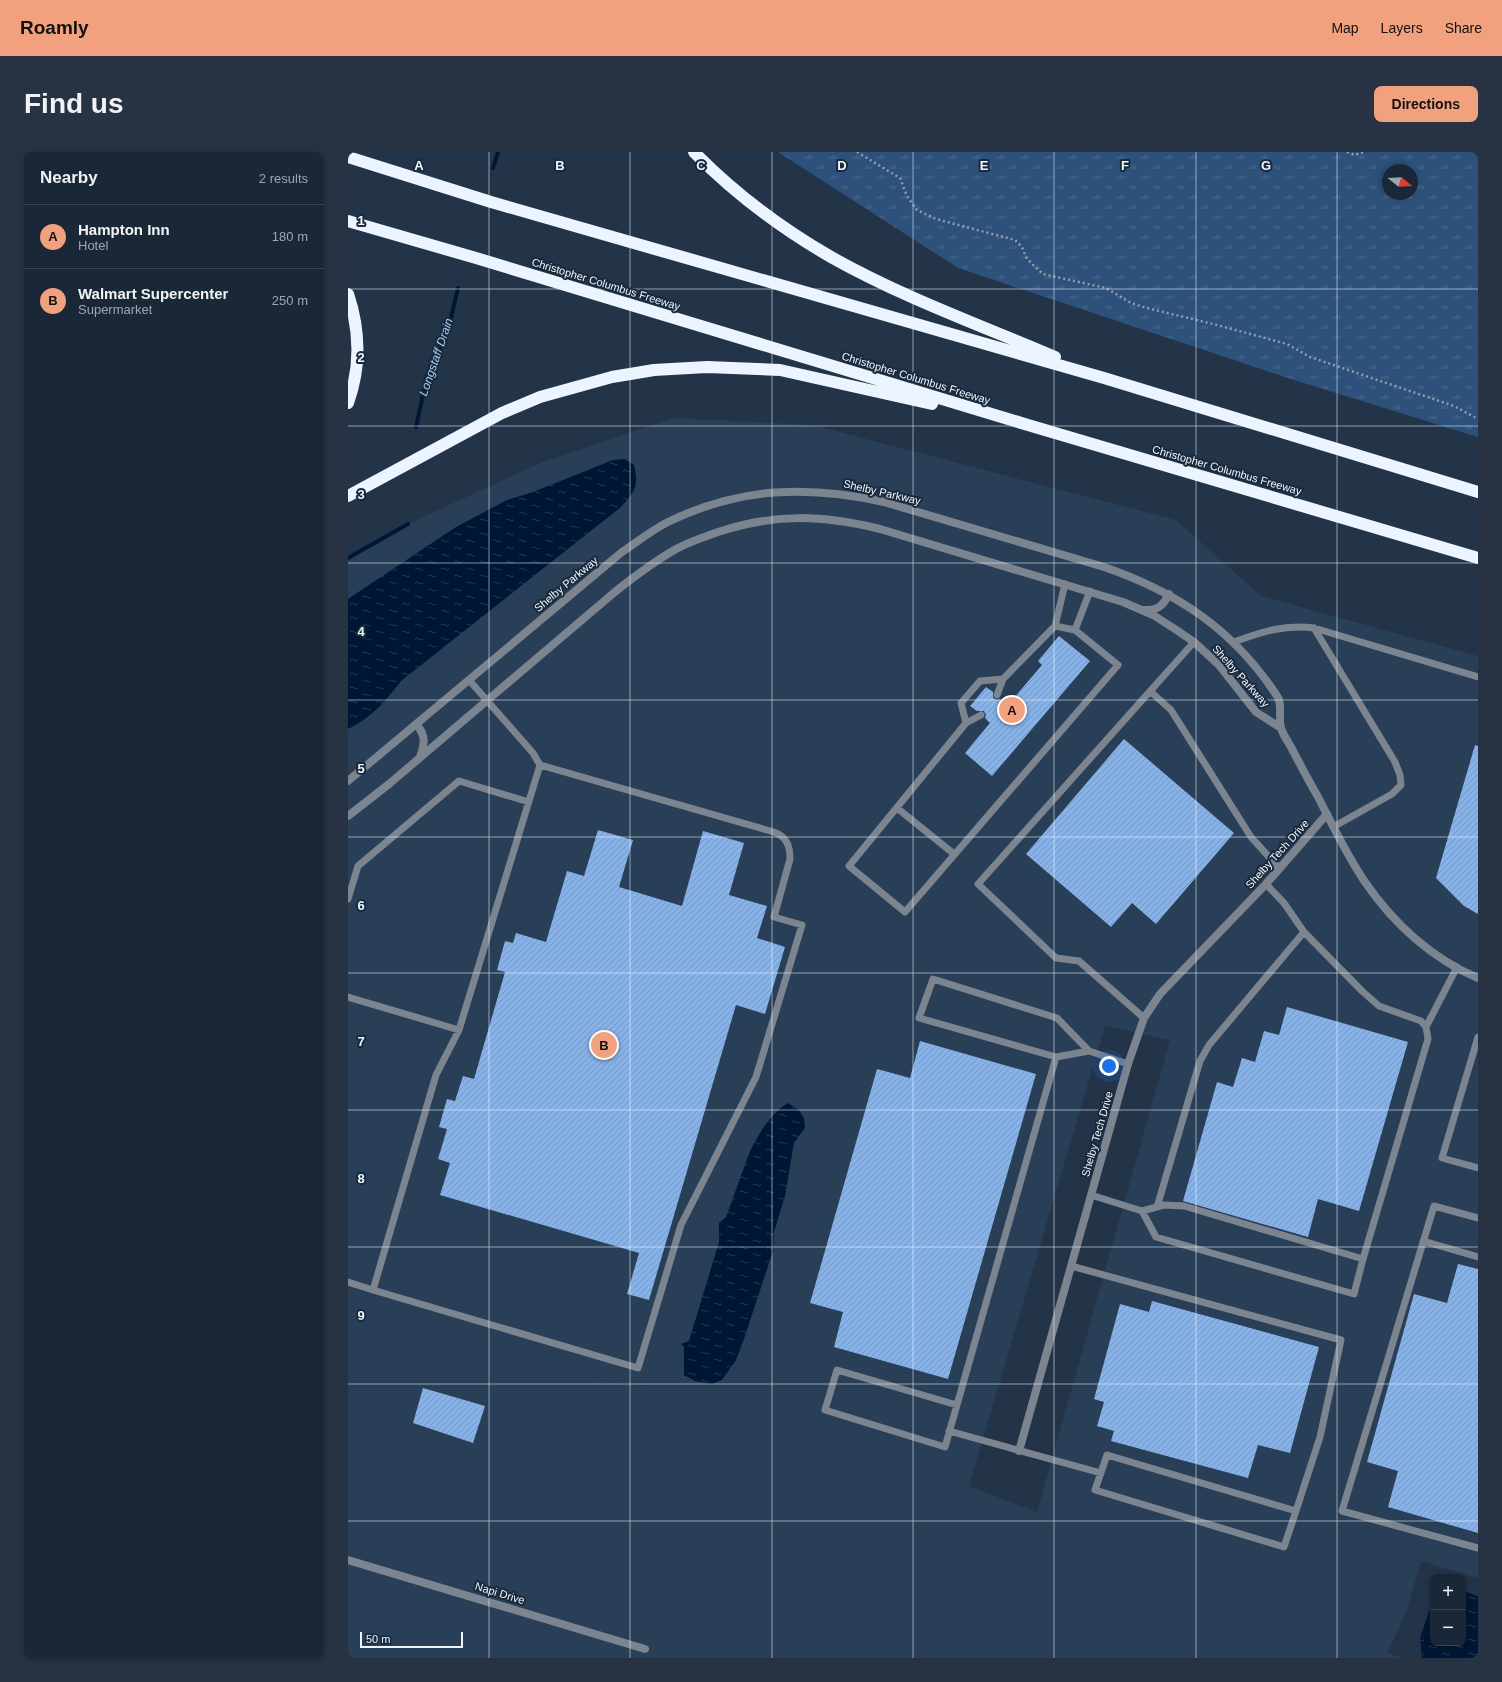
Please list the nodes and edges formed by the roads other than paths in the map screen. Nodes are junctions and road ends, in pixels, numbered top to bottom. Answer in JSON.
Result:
{"nodes":[{"id":1,"x":694,"y":152,"type":"edge"},
{"id":2,"x":348,"y":157,"type":"edge"},
{"id":3,"x":348,"y":221,"type":"edge"},
{"id":4,"x":348,"y":294,"type":"edge"},
{"id":5,"x":1104,"y":378,"type":"junction"},
{"id":6,"x":348,"y":403,"type":"edge"},
{"id":7,"x":1028,"y":425,"type":"junction"},
{"id":8,"x":1478,"y":492,"type":"edge"},
{"id":9,"x":348,"y":496,"type":"edge"},
{"id":10,"x":1478,"y":558,"type":"edge"},
{"id":11,"x":1065,"y":584,"type":"junction"},
{"id":12,"x":1090,"y":591,"type":"junction"},
{"id":13,"x":1169,"y":594,"type":"junction"},
{"id":14,"x":1140,"y":609,"type":"junction"},
{"id":15,"x":1055,"y":626,"type":"junction"},
{"id":16,"x":1314,"y":628,"type":"junction"},
{"id":17,"x":1075,"y":630,"type":"junction"},
{"id":18,"x":1194,"y":642,"type":"junction"},
{"id":19,"x":1234,"y":642,"type":"junction"},
{"id":20,"x":1478,"y":677,"type":"edge"},
{"id":21,"x":1003,"y":679,"type":"junction"},
{"id":22,"x":469,"y":680,"type":"junction"},
{"id":23,"x":1150,"y":690,"type":"junction"},
{"id":24,"x":997,"y":695,"type":"dead end"},
{"id":25,"x":487,"y":700,"type":"junction"},
{"id":26,"x":981,"y":715,"type":"dead end"},
{"id":27,"x":966,"y":723,"type":"junction"},
{"id":28,"x":416,"y":724,"type":"junction"},
{"id":29,"x":1281,"y":728,"type":"junction"},
{"id":30,"x":420,"y":758,"type":"junction"},
{"id":31,"x":540,"y":764,"type":"junction"},
{"id":32,"x":348,"y":781,"type":"edge"},
{"id":33,"x":529,"y":802,"type":"junction"},
{"id":34,"x":897,"y":808,"type":"junction"},
{"id":35,"x":1327,"y":814,"type":"junction"},
{"id":36,"x":348,"y":816,"type":"edge"},
{"id":37,"x":1333,"y":827,"type":"junction"},
{"id":38,"x":954,"y":854,"type":"junction"},
{"id":39,"x":1279,"y":868,"type":"junction"},
{"id":40,"x":1266,"y":884,"type":"junction"},
{"id":41,"x":348,"y":899,"type":"edge"},
{"id":42,"x":1304,"y":932,"type":"junction"},
{"id":43,"x":1457,"y":967,"type":"junction"},
{"id":44,"x":1478,"y":978,"type":"edge"},
{"id":45,"x":348,"y":997,"type":"edge"},
{"id":46,"x":1144,"y":1018,"type":"junction"},
{"id":47,"x":1426,"y":1027,"type":"junction"},
{"id":48,"x":459,"y":1030,"type":"junction"},
{"id":49,"x":1478,"y":1037,"type":"edge"},
{"id":50,"x":1089,"y":1051,"type":"junction"},
{"id":51,"x":1056,"y":1057,"type":"junction"},
{"id":52,"x":1128,"y":1064,"type":"junction"},
{"id":53,"x":1478,"y":1168,"type":"edge"},
{"id":54,"x":1091,"y":1195,"type":"junction"},
{"id":55,"x":1157,"y":1207,"type":"junction"},
{"id":56,"x":1142,"y":1211,"type":"junction"},
{"id":57,"x":1478,"y":1218,"type":"edge"},
{"id":58,"x":1423,"y":1241,"type":"junction"},
{"id":59,"x":1478,"y":1257,"type":"edge"},
{"id":60,"x":1363,"y":1259,"type":"junction"},
{"id":61,"x":1071,"y":1266,"type":"junction"},
{"id":62,"x":348,"y":1282,"type":"edge"},
{"id":63,"x":373,"y":1290,"type":"junction"},
{"id":64,"x":957,"y":1405,"type":"junction"},
{"id":65,"x":949,"y":1431,"type":"junction"},
{"id":66,"x":1019,"y":1451,"type":"junction"},
{"id":67,"x":1101,"y":1474,"type":"junction"},
{"id":68,"x":1296,"y":1511,"type":"junction"},
{"id":69,"x":1478,"y":1548,"type":"edge"},
{"id":70,"x":348,"y":1560,"type":"edge"},
{"id":71,"x":645,"y":1649,"type":"dead end"}],
"edges":[{"from":1,"to":5,"type":"highway"},
{"from":2,"to":5,"type":"highway"},
{"from":3,"to":7,"type":"highway","name":"Christopher Columbus Freeway"},
{"from":4,"to":6,"type":"highway"},
{"from":5,"to":8,"type":"highway"},
{"from":7,"to":9,"type":"highway"},
{"from":7,"to":10,"type":"highway","name":"Christopher Columbus Freeway"},
{"from":11,"to":12,"type":"street","name":"Shelby Parkway"},
{"from":11,"to":15,"type":"lane"},
{"from":11,"to":25,"type":"street","name":"Shelby Parkway"},
{"from":12,"to":14,"type":"street","name":"Shelby Parkway"},
{"from":12,"to":17,"type":"lane"},
{"from":13,"to":14,"type":"street"},
{"from":13,"to":19,"type":"street","name":"Shelby Parkway"},
{"from":13,"to":22,"type":"street","name":"Shelby Parkway"},
{"from":14,"to":18,"type":"street","name":"Shelby Parkway"},
{"from":15,"to":17,"type":"lane"},
{"from":15,"to":21,"type":"lane"},
{"from":16,"to":19,"type":"lane"},
{"from":16,"to":20,"type":"lane"},
{"from":16,"to":37,"type":"lane"},
{"from":17,"to":38,"type":"lane"},
{"from":18,"to":23,"type":"lane"},
{"from":18,"to":29,"type":"street","name":"Shelby Parkway"},
{"from":19,"to":29,"type":"street","name":"Shelby Parkway"},
{"from":21,"to":24,"type":"lane"},
{"from":21,"to":27,"type":"lane"},
{"from":22,"to":25,"type":"lane"},
{"from":22,"to":28,"type":"street","name":"Shelby Parkway"},
{"from":23,"to":39,"type":"lane"},
{"from":23,"to":46,"type":"lane"},
{"from":25,"to":30,"type":"street","name":"Shelby Parkway"},
{"from":25,"to":31,"type":"lane"},
{"from":26,"to":27,"type":"lane"},
{"from":27,"to":34,"type":"lane"},
{"from":28,"to":30,"type":"street"},
{"from":28,"to":32,"type":"street","name":"Shelby Parkway"},
{"from":29,"to":35,"type":"street","name":"Shelby Parkway"},
{"from":30,"to":36,"type":"street","name":"Shelby Parkway"},
{"from":31,"to":33,"type":"lane"},
{"from":31,"to":63,"type":"lane"},
{"from":33,"to":41,"type":"lane"},
{"from":33,"to":48,"type":"lane"},
{"from":34,"to":38,"type":"lane"},
{"from":34,"to":38,"type":"lane"},
{"from":35,"to":37,"type":"street","name":"Shelby Parkway"},
{"from":35,"to":39,"type":"street","name":"Shelby Tech Drive"},
{"from":37,"to":43,"type":"street","name":"Shelby Parkway"},
{"from":39,"to":40,"type":"street","name":"Shelby Tech Drive"},
{"from":40,"to":42,"type":"lane"},
{"from":40,"to":46,"type":"street","name":"Shelby Tech Drive"},
{"from":42,"to":47,"type":"lane"},
{"from":42,"to":55,"type":"lane"},
{"from":43,"to":44,"type":"street","name":"Shelby Parkway"},
{"from":43,"to":47,"type":"lane"},
{"from":45,"to":48,"type":"lane"},
{"from":46,"to":52,"type":"street","name":"Shelby Tech Drive"},
{"from":47,"to":60,"type":"lane"},
{"from":48,"to":63,"type":"lane"},
{"from":49,"to":53,"type":"lane"},
{"from":50,"to":51,"type":"lane"},
{"from":50,"to":51,"type":"lane"},
{"from":50,"to":52,"type":"lane"},
{"from":51,"to":64,"type":"lane"},
{"from":52,"to":54,"type":"street","name":"Shelby Tech Drive"},
{"from":54,"to":56,"type":"lane"},
{"from":54,"to":61,"type":"street","name":"Shelby Tech Drive"},
{"from":55,"to":56,"type":"lane"},
{"from":55,"to":60,"type":"lane"},
{"from":56,"to":60,"type":"lane"},
{"from":57,"to":58,"type":"lane"},
{"from":58,"to":59,"type":"lane"},
{"from":58,"to":69,"type":"lane"},
{"from":61,"to":66,"type":"street","name":"Shelby Tech Drive"},
{"from":61,"to":68,"type":"lane"},
{"from":62,"to":63,"type":"lane"},
{"from":64,"to":65,"type":"lane"},
{"from":64,"to":65,"type":"lane"},
{"from":65,"to":66,"type":"lane"},
{"from":66,"to":67,"type":"lane"},
{"from":67,"to":68,"type":"lane"},
{"from":67,"to":68,"type":"lane"},
{"from":70,"to":71,"type":"street","name":"Napi Drive"}]}
